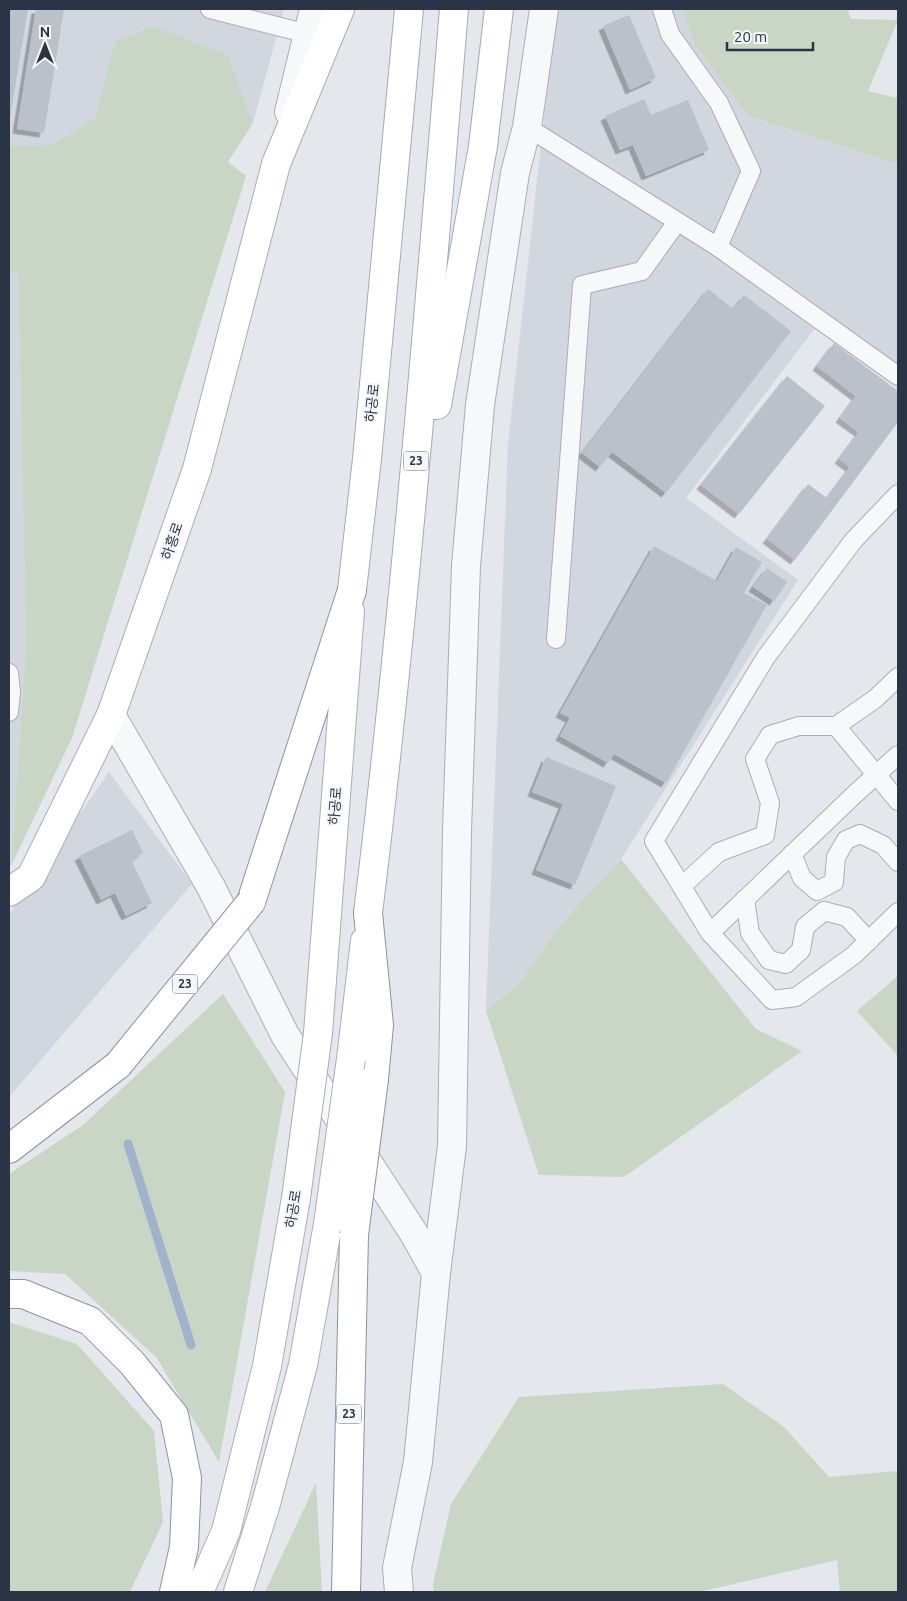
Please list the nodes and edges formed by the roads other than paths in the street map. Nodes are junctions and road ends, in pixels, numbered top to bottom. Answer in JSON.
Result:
{"nodes":[{"id":1,"x":210,"y":9,"type":"edge"},
{"id":2,"x":340,"y":9,"type":"edge"},
{"id":3,"x":410,"y":9,"type":"edge"},
{"id":4,"x":454,"y":9,"type":"edge"},
{"id":5,"x":499,"y":9,"type":"edge"},
{"id":6,"x":544,"y":9,"type":"edge"},
{"id":7,"x":662,"y":9,"type":"edge"},
{"id":8,"x":310,"y":21,"type":"edge"},
{"id":9,"x":526,"y":127,"type":"junction"},
{"id":10,"x":276,"y":164,"type":"junction"},
{"id":11,"x":677,"y":222,"type":"junction"},
{"id":12,"x":718,"y":247,"type":"junction"},
{"id":13,"x":898,"y":376,"type":"edge"},
{"id":14,"x":898,"y":494,"type":"edge"},
{"id":15,"x":352,"y":590,"type":"junction"},
{"id":16,"x":403,"y":591,"type":"junction"},
{"id":17,"x":556,"y":639,"type":"dead end"},
{"id":18,"x":9,"y":673,"type":"edge"},
{"id":19,"x":898,"y":677,"type":"edge"},
{"id":20,"x":9,"y":712,"type":"edge"},
{"id":21,"x":111,"y":715,"type":"junction"},
{"id":22,"x":836,"y":726,"type":"junction"},
{"id":23,"x":898,"y":755,"type":"edge"},
{"id":24,"x":876,"y":775,"type":"junction"},
{"id":25,"x":898,"y":801,"type":"edge"},
{"id":26,"x":792,"y":854,"type":"junction"},
{"id":27,"x":898,"y":862,"type":"edge"},
{"id":28,"x":682,"y":886,"type":"junction"},
{"id":29,"x":9,"y":892,"type":"edge"},
{"id":30,"x":745,"y":899,"type":"junction"},
{"id":31,"x":898,"y":912,"type":"edge"},
{"id":32,"x":368,"y":913,"type":"junction"},
{"id":33,"x":710,"y":933,"type":"junction"},
{"id":34,"x":869,"y":940,"type":"junction"},
{"id":35,"x":9,"y":1149,"type":"edge"},
{"id":36,"x":436,"y":1273,"type":"junction"},
{"id":37,"x":9,"y":1294,"type":"edge"},
{"id":38,"x":174,"y":1592,"type":"edge"},
{"id":39,"x":199,"y":1592,"type":"edge"},
{"id":40,"x":238,"y":1592,"type":"edge"},
{"id":41,"x":346,"y":1592,"type":"edge"},
{"id":42,"x":399,"y":1592,"type":"edge"}],
"edges":[{"from":1,"to":8,"type":"lane"},
{"from":2,"to":10,"type":"main road","name":"하흥로"},
{"from":3,"to":15,"type":"main road","name":"하공로","number":"23"},
{"from":4,"to":16,"type":"main road","number":"23"},
{"from":5,"to":16,"type":"main road"},
{"from":6,"to":9,"type":"street"},
{"from":7,"to":12,"type":"lane"},
{"from":8,"to":10,"type":"street"},
{"from":9,"to":11,"type":"lane"},
{"from":9,"to":36,"type":"street"},
{"from":10,"to":21,"type":"main road","name":"하흥로"},
{"from":11,"to":12,"type":"lane"},
{"from":11,"to":17,"type":"lane"},
{"from":12,"to":13,"type":"lane"},
{"from":14,"to":28,"type":"lane"},
{"from":15,"to":35,"type":"main road","number":"23","bridge":true},
{"from":15,"to":39,"type":"main road","name":"하공로","bridge":true},
{"from":16,"to":32,"type":"main road","number":"23"},
{"from":18,"to":20,"type":"lane"},
{"from":19,"to":22,"type":"lane"},
{"from":21,"to":29,"type":"main road","name":"하흥로"},
{"from":21,"to":36,"type":"street"},
{"from":22,"to":24,"type":"lane"},
{"from":22,"to":28,"type":"lane"},
{"from":23,"to":24,"type":"lane"},
{"from":24,"to":25,"type":"lane"},
{"from":24,"to":26,"type":"lane"},
{"from":26,"to":27,"type":"lane"},
{"from":26,"to":30,"type":"lane"},
{"from":28,"to":33,"type":"lane"},
{"from":30,"to":33,"type":"lane"},
{"from":30,"to":34,"type":"lane"},
{"from":31,"to":34,"type":"lane"},
{"from":32,"to":40,"type":"main road","number":"23","bridge":true},
{"from":32,"to":41,"type":"main road","number":"23","bridge":true},
{"from":33,"to":34,"type":"lane"},
{"from":36,"to":42,"type":"street"},
{"from":37,"to":38,"type":"main road"}]}
